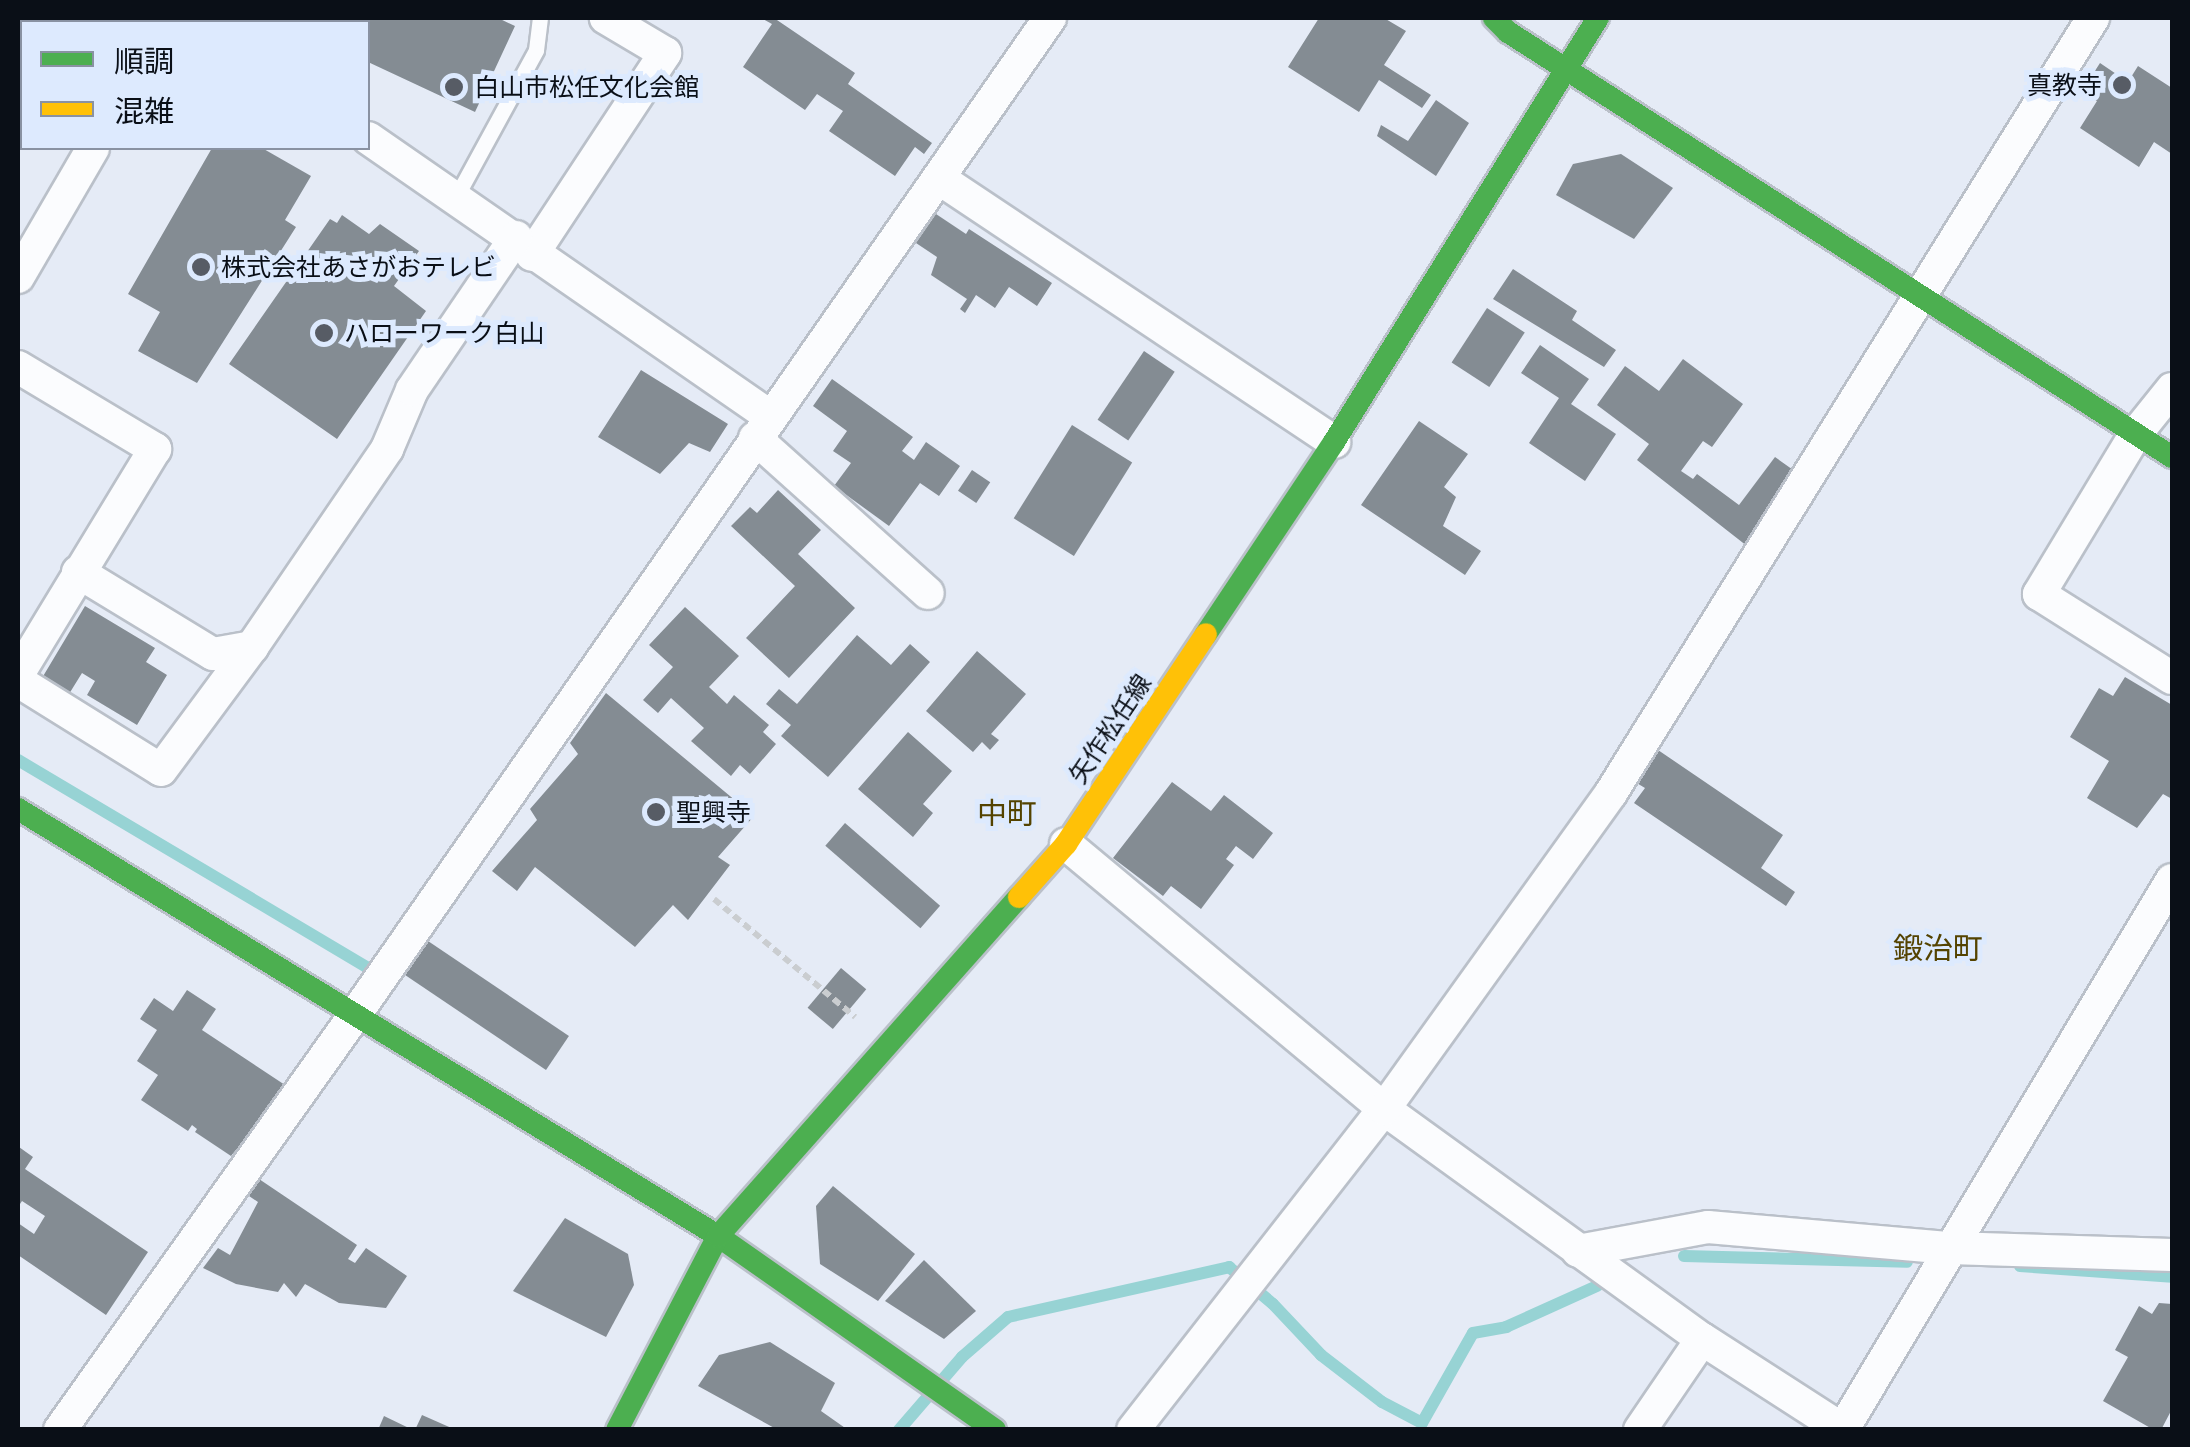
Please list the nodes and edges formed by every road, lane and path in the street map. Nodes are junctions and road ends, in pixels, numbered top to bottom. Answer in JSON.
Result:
{"nodes":[{"id":1,"x":540,"y":18,"type":"edge"},
{"id":2,"x":606,"y":18,"type":"edge"},
{"id":3,"x":1050,"y":18,"type":"edge"},
{"id":4,"x":1494,"y":18,"type":"edge"},
{"id":5,"x":1598,"y":18,"type":"edge"},
{"id":6,"x":2094,"y":18,"type":"edge"},
{"id":7,"x":1568,"y":66,"type":"junction"},
{"id":8,"x":370,"y":139,"type":"edge"},
{"id":9,"x":92,"y":150,"type":"edge"},
{"id":10,"x":940,"y":179,"type":"junction"},
{"id":11,"x":456,"y":197,"type":"junction"},
{"id":12,"x":524,"y":246,"type":"junction"},
{"id":13,"x":18,"y":278,"type":"edge"},
{"id":14,"x":1923,"y":295,"type":"junction"},
{"id":15,"x":18,"y":367,"type":"edge"},
{"id":16,"x":2172,"y":389,"type":"edge"},
{"id":17,"x":762,"y":427,"type":"junction"},
{"id":18,"x":2136,"y":435,"type":"junction"},
{"id":19,"x":1334,"y":442,"type":"junction"},
{"id":20,"x":2172,"y":457,"type":"edge"},
{"id":21,"x":78,"y":572,"type":"junction"},
{"id":22,"x":928,"y":593,"type":"dead end"},
{"id":23,"x":252,"y":647,"type":"junction"},
{"id":24,"x":18,"y":678,"type":"edge"},
{"id":25,"x":2172,"y":678,"type":"edge"},
{"id":26,"x":18,"y":810,"type":"edge"},
{"id":27,"x":1066,"y":844,"type":"junction"},
{"id":28,"x":2172,"y":880,"type":"edge"},
{"id":29,"x":714,"y":898,"type":"dead end"},
{"id":30,"x":358,"y":1012,"type":"junction"},
{"id":31,"x":888,"y":1044,"type":"junction"},
{"id":32,"x":1384,"y":1109,"type":"junction"},
{"id":33,"x":718,"y":1236,"type":"junction"},
{"id":34,"x":1950,"y":1248,"type":"junction"},
{"id":35,"x":1578,"y":1250,"type":"junction"},
{"id":36,"x":2172,"y":1255,"type":"edge"},
{"id":37,"x":1702,"y":1339,"type":"junction"},
{"id":38,"x":1843,"y":1429,"type":"edge"},
{"id":39,"x":60,"y":1430,"type":"edge"},
{"id":40,"x":617,"y":1430,"type":"edge"},
{"id":41,"x":995,"y":1430,"type":"edge"},
{"id":42,"x":1132,"y":1430,"type":"edge"},
{"id":43,"x":1640,"y":1430,"type":"edge"}],
"edges":[{"from":1,"to":11,"type":"lane"},
{"from":2,"to":12,"type":"street"},
{"from":3,"to":10,"type":"street"},
{"from":4,"to":7,"type":"street"},
{"from":5,"to":7,"type":"street","name":"矢作松任線"},
{"from":6,"to":14,"type":"street"},
{"from":7,"to":14,"type":"street"},
{"from":7,"to":19,"type":"street","name":"矢作松任線"},
{"from":8,"to":11,"type":"street"},
{"from":9,"to":13,"type":"street"},
{"from":10,"to":17,"type":"street"},
{"from":10,"to":19,"type":"street"},
{"from":11,"to":12,"type":"street"},
{"from":12,"to":17,"type":"street"},
{"from":12,"to":23,"type":"street"},
{"from":14,"to":18,"type":"street"},
{"from":14,"to":32,"type":"street"},
{"from":15,"to":21,"type":"street"},
{"from":16,"to":18,"type":"street"},
{"from":17,"to":22,"type":"street"},
{"from":17,"to":30,"type":"street"},
{"from":18,"to":20,"type":"street"},
{"from":18,"to":25,"type":"street"},
{"from":19,"to":27,"type":"street","name":"矢作松任線"},
{"from":21,"to":23,"type":"street"},
{"from":21,"to":24,"type":"street"},
{"from":23,"to":24,"type":"street"},
{"from":26,"to":30,"type":"street"},
{"from":27,"to":31,"type":"street","name":"矢作松任線"},
{"from":27,"to":32,"type":"street"},
{"from":28,"to":34,"type":"street"},
{"from":29,"to":31,"type":"path"},
{"from":30,"to":33,"type":"street"},
{"from":30,"to":39,"type":"street"},
{"from":31,"to":33,"type":"street","name":"矢作松任線"},
{"from":32,"to":35,"type":"street"},
{"from":32,"to":42,"type":"street"},
{"from":33,"to":40,"type":"street","name":"矢作松任線"},
{"from":33,"to":41,"type":"street"},
{"from":34,"to":35,"type":"street"},
{"from":34,"to":36,"type":"street"},
{"from":34,"to":38,"type":"street"},
{"from":35,"to":37,"type":"street"},
{"from":37,"to":38,"type":"street"},
{"from":37,"to":43,"type":"street"}]}
